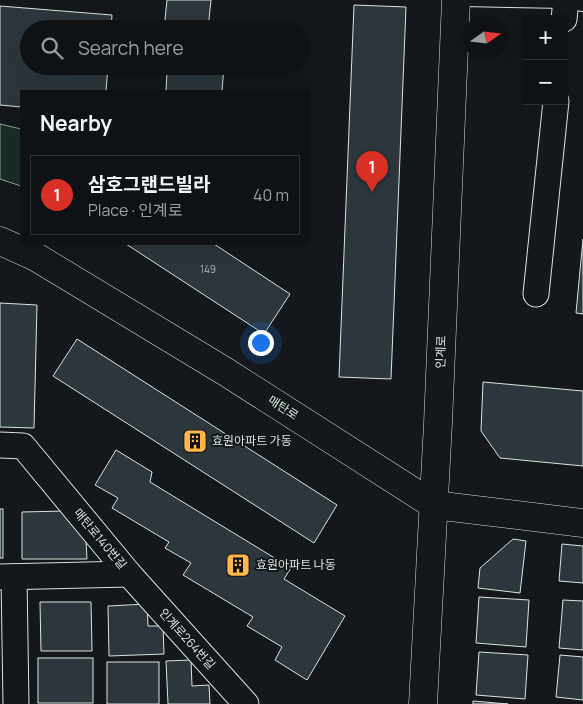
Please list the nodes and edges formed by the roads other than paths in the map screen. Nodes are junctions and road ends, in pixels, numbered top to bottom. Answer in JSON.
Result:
{"nodes":[{"id":1,"x":456,"y":0,"type":"edge"},
{"id":2,"x":462,"y":0,"type":"edge"},
{"id":3,"x":570,"y":6,"type":"edge"},
{"id":4,"x":556,"y":105,"type":"edge"},
{"id":5,"x":0,"y":241,"type":"edge"},
{"id":6,"x":536,"y":294,"type":"dead end"},
{"id":7,"x":0,"y":445,"type":"edge"},
{"id":8,"x":434,"y":505,"type":"junction"},
{"id":9,"x":583,"y":523,"type":"edge"},
{"id":10,"x":129,"y":574,"type":"junction"},
{"id":11,"x":7,"y":577,"type":"edge"},
{"id":12,"x":16,"y":704,"type":"edge"},
{"id":13,"x":246,"y":704,"type":"edge"},
{"id":14,"x":423,"y":704,"type":"edge"}],
"edges":[{"from":1,"to":8,"type":"street","name":"인계로"},
{"from":2,"to":3,"type":"lane"},
{"from":4,"to":6,"type":"street"},
{"from":5,"to":8,"type":"street","name":"매탄로"},
{"from":7,"to":10,"type":"street","name":"매탄로140번길"},
{"from":8,"to":9,"type":"street","name":"매탄로"},
{"from":8,"to":14,"type":"street","name":"인계로"},
{"from":10,"to":11,"type":"street","name":"매탄로140번길"},
{"from":10,"to":13,"type":"street","name":"인계로264번길"},
{"from":11,"to":12,"type":"street"}]}
